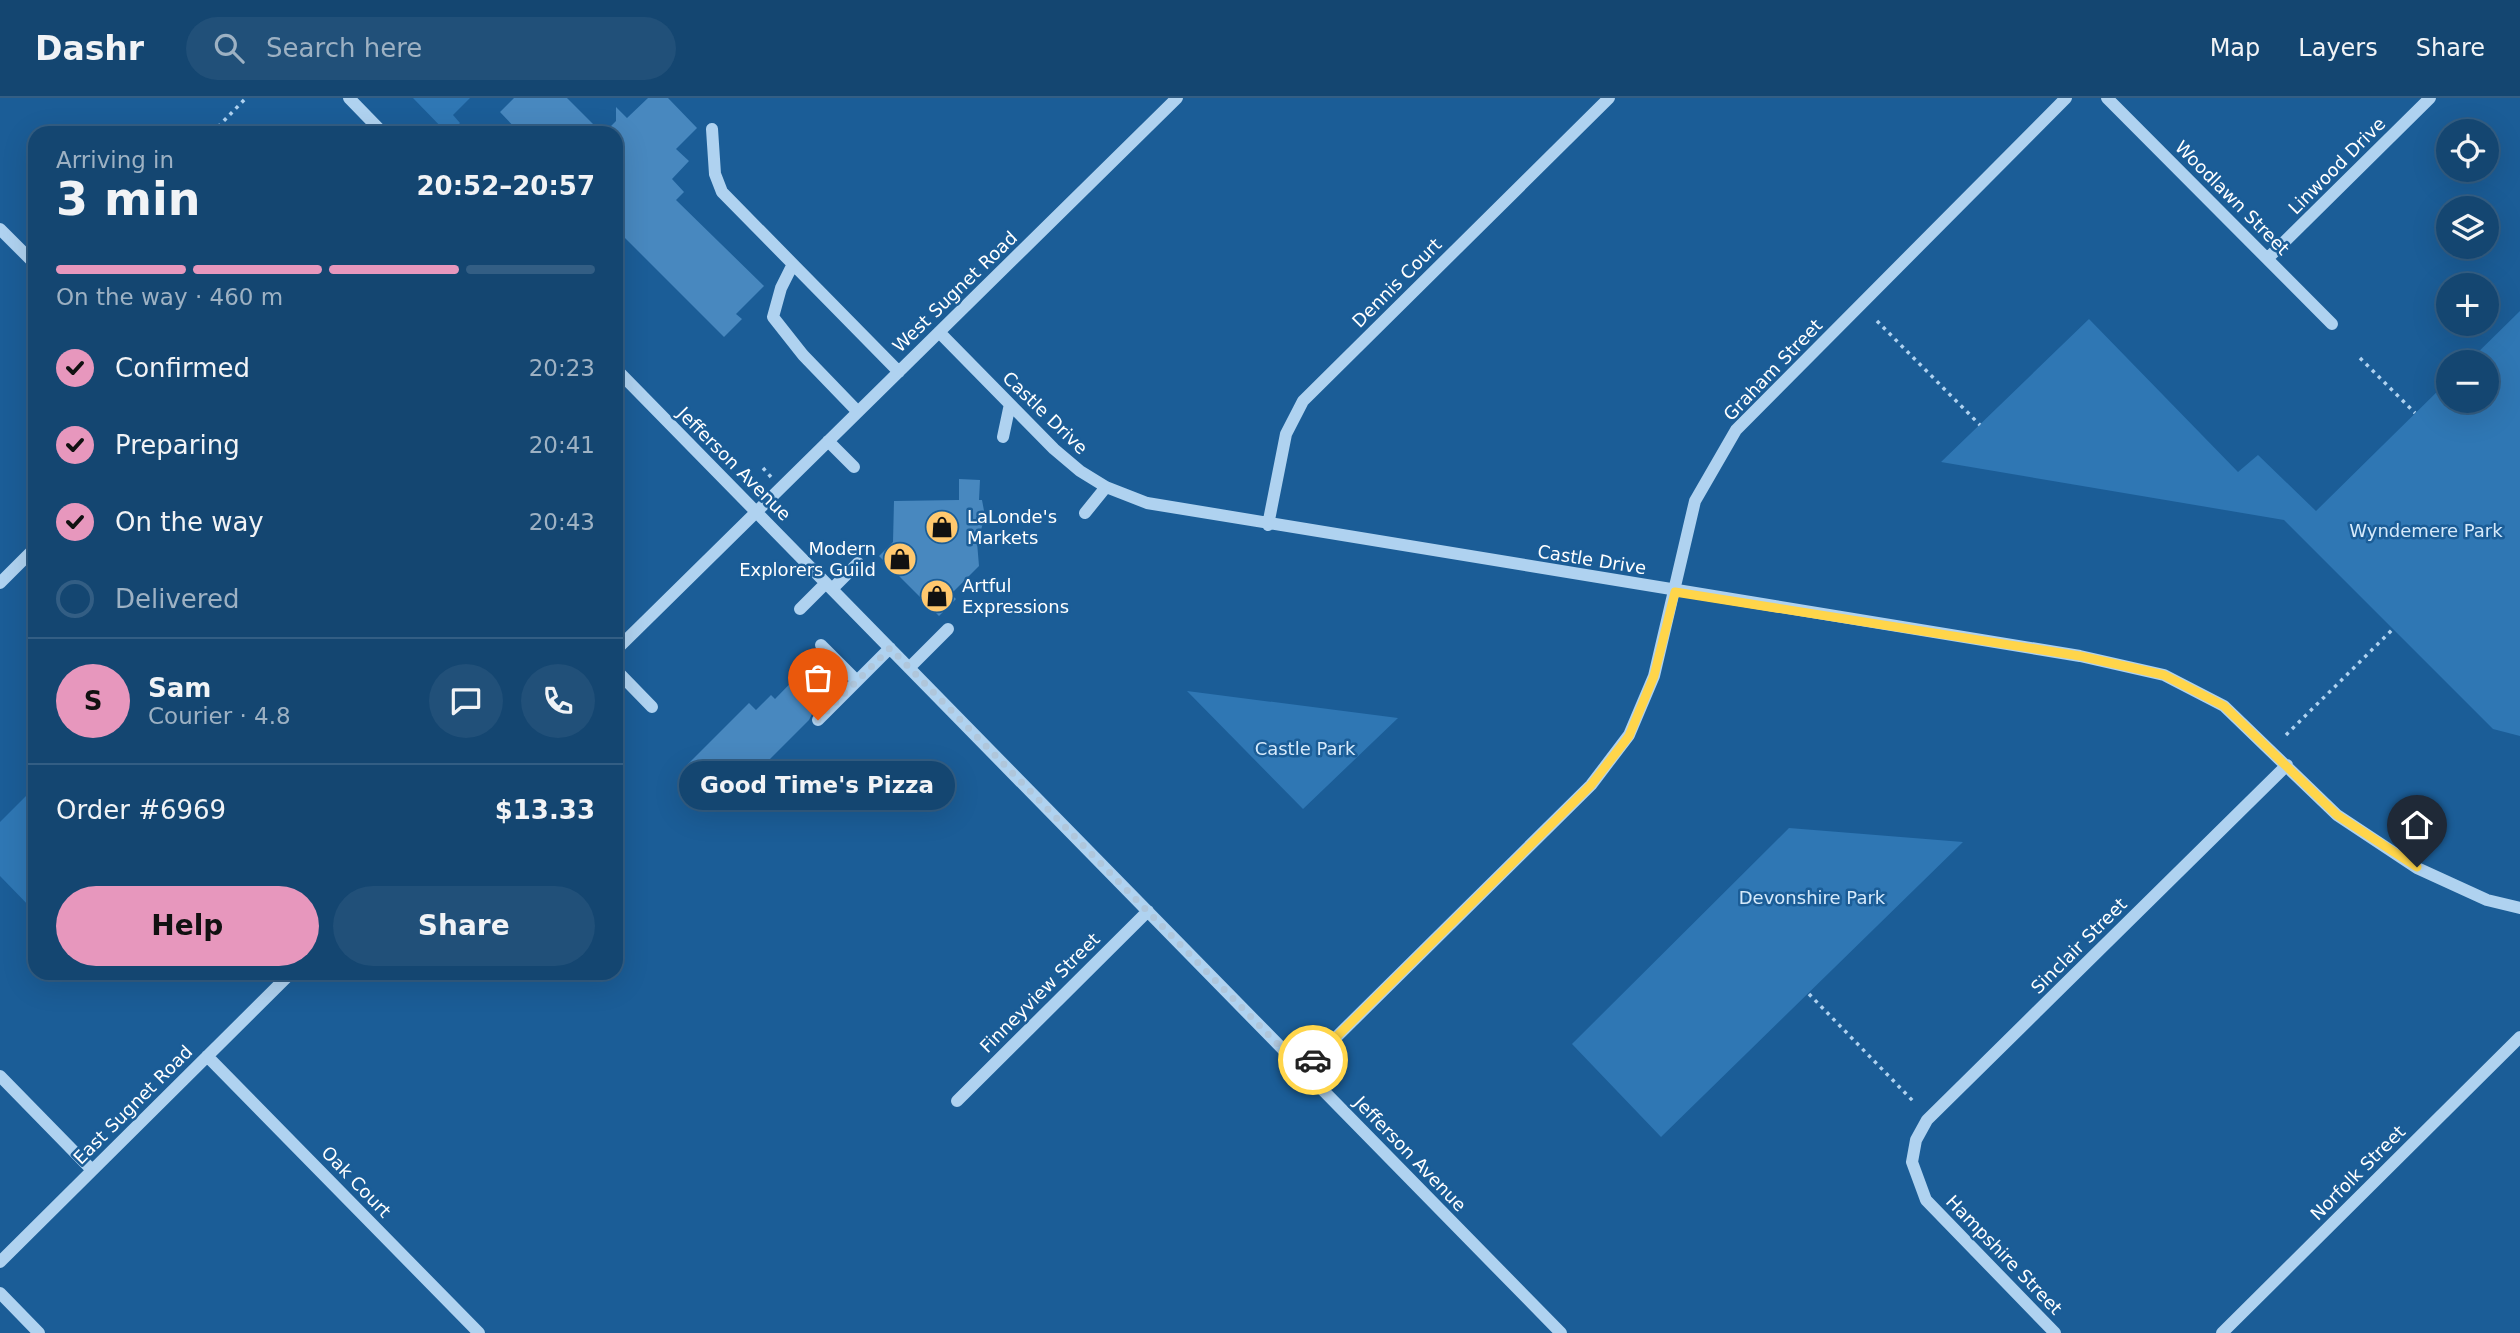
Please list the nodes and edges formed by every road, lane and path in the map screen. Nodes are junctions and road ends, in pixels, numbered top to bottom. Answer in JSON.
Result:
{"nodes":[{"id":1,"x":246,"y":98,"type":"edge"},
{"id":2,"x":349,"y":98,"type":"edge"},
{"id":3,"x":1177,"y":98,"type":"edge"},
{"id":4,"x":1609,"y":98,"type":"edge"},
{"id":5,"x":2066,"y":98,"type":"edge"},
{"id":6,"x":2107,"y":98,"type":"edge"},
{"id":7,"x":2430,"y":98,"type":"edge"},
{"id":8,"x":219,"y":126,"type":"edge"},
{"id":9,"x":376,"y":126,"type":"edge"},
{"id":10,"x":712,"y":130,"type":"dead end"},
{"id":11,"x":0,"y":229,"type":"edge"},
{"id":12,"x":28,"y":257,"type":"edge"},
{"id":13,"x":2268,"y":258,"type":"junction"},
{"id":14,"x":793,"y":264,"type":"junction"},
{"id":15,"x":1877,"y":321,"type":"dead end"},
{"id":16,"x":2332,"y":324,"type":"dead end"},
{"id":17,"x":939,"y":332,"type":"junction"},
{"id":18,"x":2360,"y":358,"type":"dead end"},
{"id":19,"x":899,"y":372,"type":"junction"},
{"id":20,"x":623,"y":376,"type":"edge"},
{"id":21,"x":1010,"y":404,"type":"junction"},
{"id":22,"x":858,"y":412,"type":"junction"},
{"id":23,"x":2416,"y":414,"type":"dead end"},
{"id":24,"x":1980,"y":425,"type":"dead end"},
{"id":25,"x":1003,"y":437,"type":"dead end"},
{"id":26,"x":828,"y":441,"type":"junction"},
{"id":27,"x":853,"y":467,"type":"dead end"},
{"id":28,"x":1106,"y":487,"type":"junction"},
{"id":29,"x":756,"y":512,"type":"junction"},
{"id":30,"x":1085,"y":513,"type":"dead end"},
{"id":31,"x":1268,"y":525,"type":"junction"},
{"id":32,"x":28,"y":555,"type":"edge"},
{"id":33,"x":858,"y":563,"type":"dead end"},
{"id":34,"x":0,"y":583,"type":"edge"},
{"id":35,"x":829,"y":586,"type":"junction"},
{"id":36,"x":1675,"y":592,"type":"junction"},
{"id":37,"x":800,"y":609,"type":"dead end"},
{"id":38,"x":948,"y":629,"type":"dead end"},
{"id":39,"x":2393,"y":629,"type":"dead end"},
{"id":40,"x":623,"y":643,"type":"edge"},
{"id":41,"x":821,"y":645,"type":"dead end"},
{"id":42,"x":890,"y":648,"type":"junction"},
{"id":43,"x":909,"y":668,"type":"junction"},
{"id":44,"x":623,"y":677,"type":"edge"},
{"id":45,"x":857,"y":681,"type":"junction"},
{"id":46,"x":652,"y":707,"type":"dead end"},
{"id":47,"x":818,"y":720,"type":"dead end"},
{"id":48,"x":2286,"y":735,"type":"dead end"},
{"id":49,"x":2287,"y":765,"type":"junction"},
{"id":50,"x":2520,"y":908,"type":"edge"},
{"id":51,"x":1147,"y":911,"type":"junction"},
{"id":52,"x":284,"y":980,"type":"edge"},
{"id":53,"x":1809,"y":993,"type":"dead end"},
{"id":54,"x":2520,"y":1037,"type":"edge"},
{"id":55,"x":207,"y":1056,"type":"junction"},
{"id":56,"x":1303,"y":1070,"type":"junction"},
{"id":57,"x":0,"y":1076,"type":"edge"},
{"id":58,"x":957,"y":1101,"type":"dead end"},
{"id":59,"x":1913,"y":1101,"type":"dead end"},
{"id":60,"x":1912,"y":1162,"type":"joint"},
{"id":61,"x":92,"y":1170,"type":"junction"},
{"id":62,"x":0,"y":1262,"type":"edge"},
{"id":63,"x":0,"y":1293,"type":"edge"},
{"id":64,"x":40,"y":1333,"type":"edge"},
{"id":65,"x":480,"y":1333,"type":"edge"},
{"id":66,"x":1561,"y":1333,"type":"edge"},
{"id":67,"x":2055,"y":1333,"type":"edge"},
{"id":68,"x":2221,"y":1333,"type":"edge"}],
"edges":[{"from":1,"to":8,"type":"path"},
{"from":2,"to":9,"type":"street"},
{"from":3,"to":17,"type":"street","name":"West Sugnet Road"},
{"from":4,"to":31,"type":"street","name":"Dennis Court"},
{"from":5,"to":36,"type":"street","name":"Graham Street"},
{"from":6,"to":13,"type":"street","name":"Woodlawn Street"},
{"from":7,"to":13,"type":"street","name":"Linwood Drive"},
{"from":10,"to":14,"type":"street"},
{"from":11,"to":12,"type":"street"},
{"from":13,"to":16,"type":"street","name":"Woodlawn Street"},
{"from":14,"to":19,"type":"street"},
{"from":14,"to":22,"type":"street"},
{"from":15,"to":24,"type":"path"},
{"from":17,"to":19,"type":"street","name":"West Sugnet Road"},
{"from":17,"to":21,"type":"street","name":"Castle Drive"},
{"from":18,"to":23,"type":"path"},
{"from":19,"to":22,"type":"street","name":"West Sugnet Road"},
{"from":20,"to":29,"type":"street","name":"Jefferson Avenue"},
{"from":21,"to":25,"type":"street"},
{"from":21,"to":28,"type":"street","name":"Castle Drive"},
{"from":22,"to":26,"type":"street","name":"West Sugnet Road"},
{"from":26,"to":27,"type":"street"},
{"from":26,"to":29,"type":"street","name":"West Sugnet Road"},
{"from":28,"to":30,"type":"street"},
{"from":28,"to":31,"type":"street","name":"Castle Drive"},
{"from":29,"to":35,"type":"street","name":"Jefferson Avenue"},
{"from":29,"to":40,"type":"street"},
{"from":31,"to":36,"type":"street","name":"Castle Drive"},
{"from":32,"to":34,"type":"street"},
{"from":33,"to":35,"type":"street"},
{"from":35,"to":37,"type":"street"},
{"from":35,"to":42,"type":"street","name":"Jefferson Avenue"},
{"from":36,"to":49,"type":"street","name":"Castle Drive"},
{"from":36,"to":56,"type":"street","name":"Graham Street"},
{"from":38,"to":43,"type":"street"},
{"from":39,"to":48,"type":"path"},
{"from":41,"to":45,"type":"street"},
{"from":42,"to":43,"type":"street","name":"Jefferson Avenue"},
{"from":42,"to":45,"type":"street"},
{"from":43,"to":51,"type":"street","name":"Jefferson Avenue"},
{"from":44,"to":46,"type":"street"},
{"from":45,"to":47,"type":"street"},
{"from":49,"to":50,"type":"street","name":"Castle Drive"},
{"from":49,"to":60,"type":"street","name":"Sinclair Street"},
{"from":51,"to":56,"type":"street","name":"Jefferson Avenue"},
{"from":51,"to":58,"type":"street","name":"Finneyview Street"},
{"from":52,"to":55,"type":"street","name":"East Sugnet Road"},
{"from":53,"to":59,"type":"path"},
{"from":54,"to":68,"type":"street","name":"Norfolk Street"},
{"from":55,"to":61,"type":"street","name":"East Sugnet Road"},
{"from":55,"to":65,"type":"street","name":"Oak Court"},
{"from":56,"to":66,"type":"street","name":"Jefferson Avenue"},
{"from":57,"to":61,"type":"street"},
{"from":60,"to":67,"type":"street","name":"Hampshire Street"},
{"from":61,"to":62,"type":"street","name":"East Sugnet Road"},
{"from":63,"to":64,"type":"street"}]}
